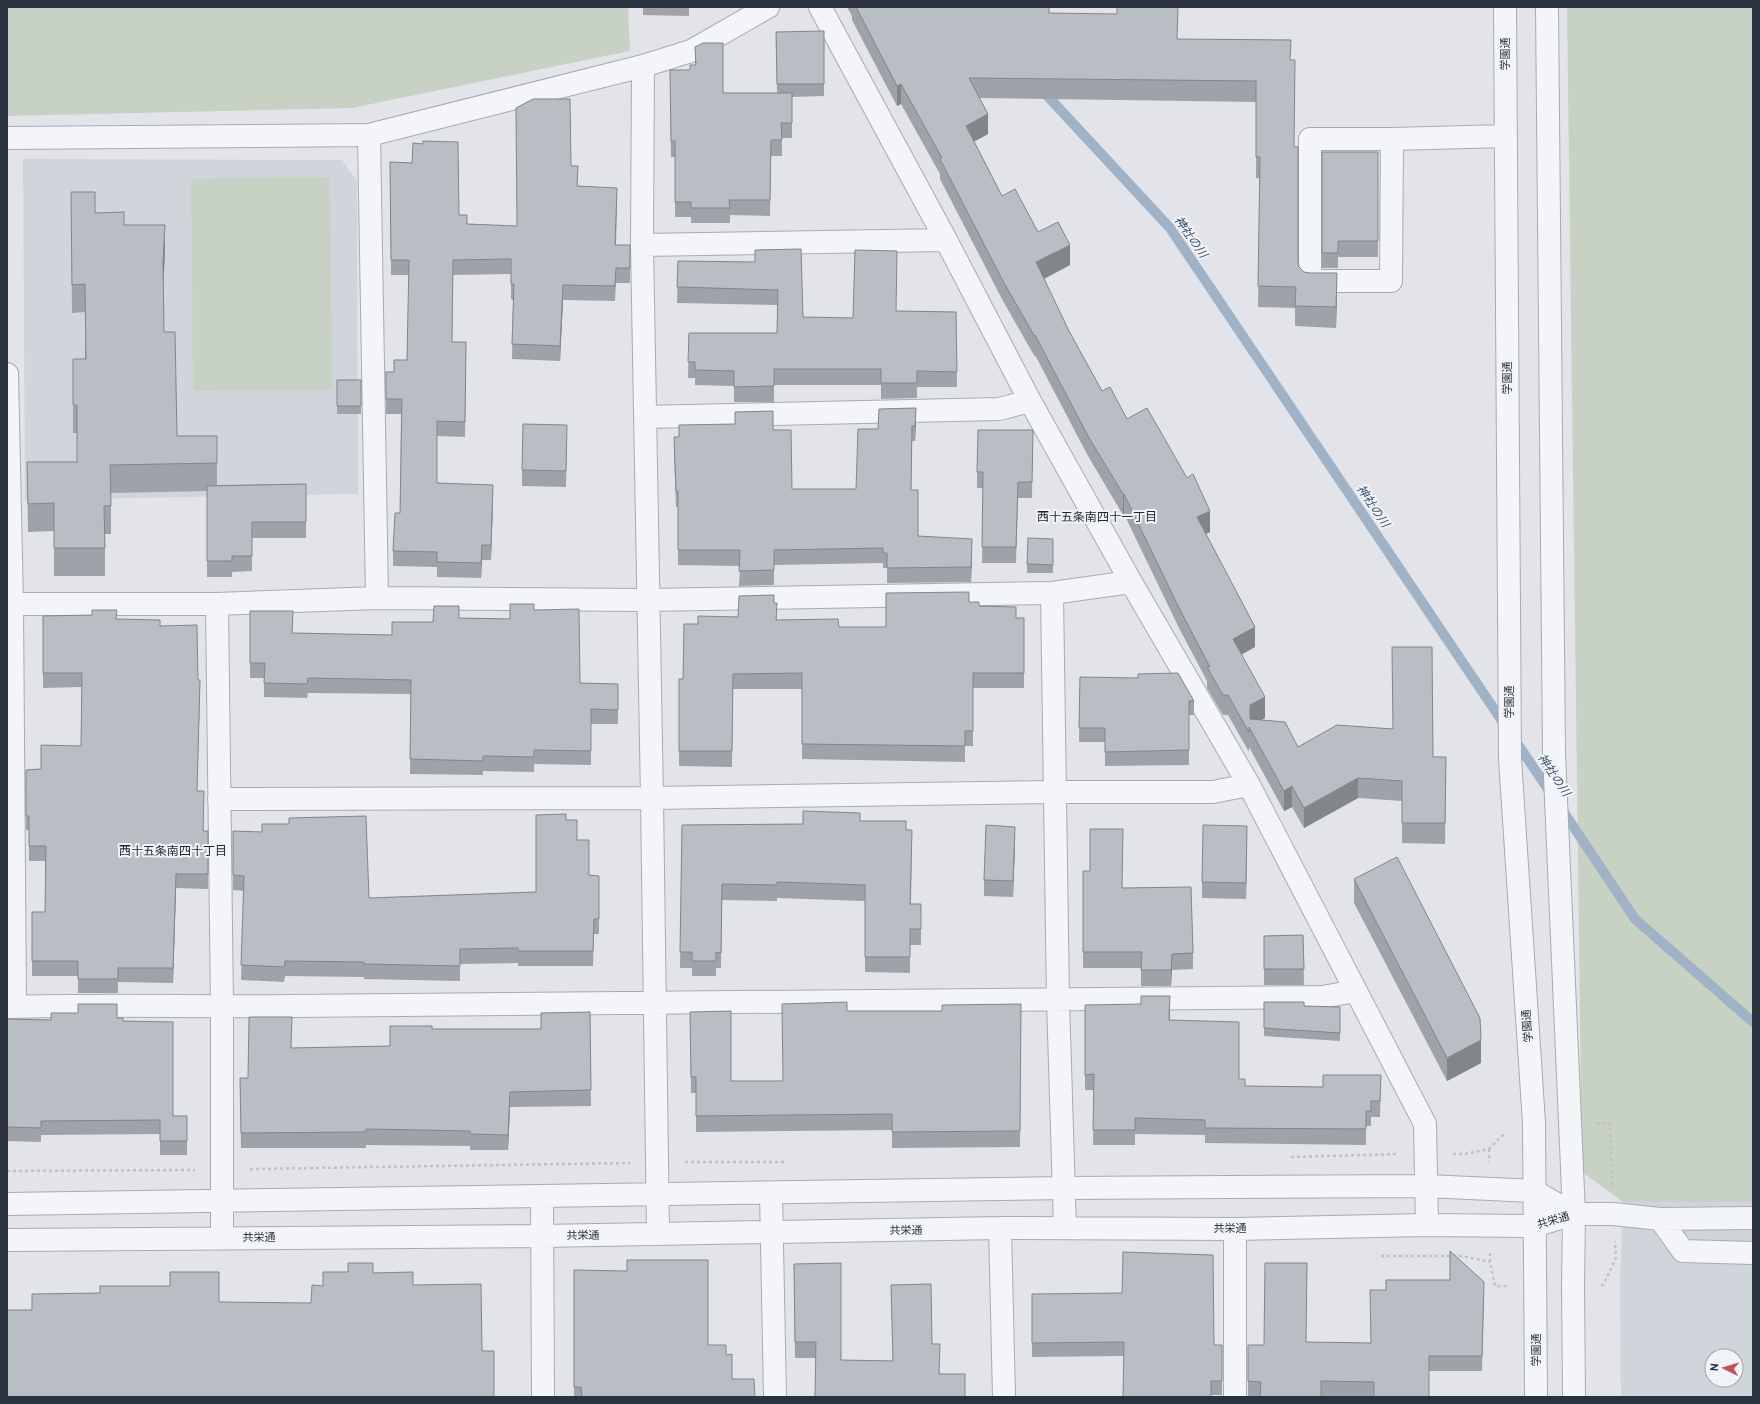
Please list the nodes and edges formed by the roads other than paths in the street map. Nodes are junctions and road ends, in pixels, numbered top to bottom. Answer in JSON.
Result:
{"nodes":[{"id":1,"x":768,"y":7,"type":"edge"},
{"id":2,"x":820,"y":7,"type":"edge"},
{"id":3,"x":1505,"y":7,"type":"edge"},
{"id":4,"x":1547,"y":7,"type":"edge"},
{"id":5,"x":643,"y":66,"type":"junction"},
{"id":6,"x":369,"y":135,"type":"junction"},
{"id":7,"x":1505,"y":136,"type":"junction"},
{"id":8,"x":7,"y":138,"type":"edge"},
{"id":9,"x":1392,"y":139,"type":"junction"},
{"id":10,"x":946,"y":240,"type":"junction"},
{"id":11,"x":642,"y":245,"type":"junction"},
{"id":12,"x":7,"y":374,"type":"edge"},
{"id":13,"x":1030,"y":401,"type":"junction"},
{"id":14,"x":645,"y":417,"type":"junction"},
{"id":15,"x":1131,"y":582,"type":"junction"},
{"id":16,"x":1052,"y":593,"type":"junction"},
{"id":17,"x":377,"y":598,"type":"junction"},
{"id":18,"x":647,"y":600,"type":"junction"},
{"id":19,"x":10,"y":604,"type":"edge"},
{"id":20,"x":217,"y":604,"type":"junction"},
{"id":21,"x":1249,"y":785,"type":"junction"},
{"id":22,"x":1055,"y":792,"type":"junction"},
{"id":23,"x":652,"y":798,"type":"junction"},
{"id":24,"x":219,"y":799,"type":"junction"},
{"id":25,"x":1356,"y":992,"type":"junction"},
{"id":26,"x":1058,"y":1000,"type":"junction"},
{"id":27,"x":654,"y":1001,"type":"junction"},
{"id":28,"x":11,"y":1007,"type":"edge"},
{"id":29,"x":222,"y":1007,"type":"junction"},
{"id":30,"x":1427,"y":1186,"type":"junction"},
{"id":31,"x":1064,"y":1188,"type":"junction"},
{"id":32,"x":1534,"y":1191,"type":"junction"},
{"id":33,"x":771,"y":1193,"type":"junction"},
{"id":34,"x":656,"y":1194,"type":"junction"},
{"id":35,"x":542,"y":1196,"type":"junction"},
{"id":36,"x":221,"y":1200,"type":"junction"},
{"id":37,"x":7,"y":1204,"type":"edge"},
{"id":38,"x":1574,"y":1214,"type":"junction"},
{"id":39,"x":1753,"y":1218,"type":"edge"},
{"id":40,"x":1660,"y":1220,"type":"junction"},
{"id":41,"x":1427,"y":1225,"type":"junction"},
{"id":42,"x":1534,"y":1226,"type":"junction"},
{"id":43,"x":1000,"y":1228,"type":"junction"},
{"id":44,"x":1066,"y":1228,"type":"junction"},
{"id":45,"x":1235,"y":1229,"type":"junction"},
{"id":46,"x":658,"y":1233,"type":"junction"},
{"id":47,"x":772,"y":1233,"type":"junction"},
{"id":48,"x":542,"y":1236,"type":"junction"},
{"id":49,"x":222,"y":1238,"type":"junction"},
{"id":50,"x":7,"y":1240,"type":"edge"},
{"id":51,"x":1753,"y":1254,"type":"edge"},
{"id":52,"x":543,"y":1397,"type":"edge"},
{"id":53,"x":775,"y":1397,"type":"edge"},
{"id":54,"x":1004,"y":1397,"type":"edge"},
{"id":55,"x":1235,"y":1397,"type":"edge"},
{"id":56,"x":1536,"y":1397,"type":"edge"},
{"id":57,"x":1574,"y":1397,"type":"edge"}],
"edges":[{"from":1,"to":5,"type":"street"},
{"from":2,"to":10,"type":"street"},
{"from":3,"to":7,"type":"street","name":"学園通"},
{"from":4,"to":38,"type":"street"},
{"from":5,"to":6,"type":"street"},
{"from":5,"to":11,"type":"street"},
{"from":6,"to":8,"type":"street"},
{"from":6,"to":17,"type":"street"},
{"from":7,"to":9,"type":"street"},
{"from":7,"to":32,"type":"street","name":"学園通"},
{"from":9,"to":9,"type":"street"},
{"from":10,"to":11,"type":"street"},
{"from":10,"to":13,"type":"street"},
{"from":11,"to":14,"type":"street"},
{"from":12,"to":19,"type":"street"},
{"from":13,"to":14,"type":"street"},
{"from":13,"to":15,"type":"street"},
{"from":14,"to":18,"type":"street"},
{"from":15,"to":16,"type":"street"},
{"from":15,"to":21,"type":"street"},
{"from":16,"to":18,"type":"street"},
{"from":16,"to":22,"type":"street"},
{"from":17,"to":18,"type":"street"},
{"from":17,"to":20,"type":"street"},
{"from":18,"to":23,"type":"street"},
{"from":19,"to":20,"type":"street"},
{"from":19,"to":28,"type":"street"},
{"from":20,"to":24,"type":"street"},
{"from":21,"to":22,"type":"street"},
{"from":21,"to":25,"type":"street"},
{"from":22,"to":23,"type":"street"},
{"from":22,"to":26,"type":"street"},
{"from":23,"to":24,"type":"street"},
{"from":23,"to":27,"type":"street"},
{"from":24,"to":29,"type":"street"},
{"from":25,"to":26,"type":"street"},
{"from":25,"to":30,"type":"street"},
{"from":26,"to":27,"type":"street"},
{"from":26,"to":31,"type":"street"},
{"from":27,"to":29,"type":"street"},
{"from":27,"to":34,"type":"street"},
{"from":28,"to":29,"type":"street"},
{"from":29,"to":36,"type":"street"},
{"from":30,"to":31,"type":"street","name":"共栄通"},
{"from":30,"to":32,"type":"street","name":"共栄通"},
{"from":30,"to":41,"type":"street"},
{"from":31,"to":33,"type":"street","name":"共栄通"},
{"from":31,"to":44,"type":"street"},
{"from":32,"to":38,"type":"street","name":"共栄通"},
{"from":32,"to":42,"type":"street","name":"学園通"},
{"from":33,"to":34,"type":"street","name":"共栄通"},
{"from":33,"to":47,"type":"street"},
{"from":34,"to":35,"type":"street","name":"共栄通"},
{"from":34,"to":46,"type":"street"},
{"from":35,"to":36,"type":"street","name":"共栄通"},
{"from":35,"to":48,"type":"street"},
{"from":36,"to":37,"type":"street","name":"共栄通"},
{"from":36,"to":49,"type":"street"},
{"from":38,"to":40,"type":"street"},
{"from":38,"to":42,"type":"street","name":"共栄通"},
{"from":38,"to":57,"type":"street"},
{"from":39,"to":40,"type":"street"},
{"from":40,"to":51,"type":"street"},
{"from":41,"to":42,"type":"street","name":"共栄通"},
{"from":41,"to":45,"type":"street","name":"共栄通"},
{"from":42,"to":56,"type":"street","name":"学園通"},
{"from":43,"to":44,"type":"street","name":"共栄通"},
{"from":43,"to":47,"type":"street","name":"共栄通"},
{"from":43,"to":54,"type":"street"},
{"from":44,"to":45,"type":"street","name":"共栄通"},
{"from":45,"to":55,"type":"street"},
{"from":46,"to":47,"type":"street","name":"共栄通"},
{"from":46,"to":48,"type":"street","name":"共栄通"},
{"from":47,"to":53,"type":"street"},
{"from":48,"to":49,"type":"street","name":"共栄通"},
{"from":48,"to":52,"type":"street"},
{"from":49,"to":50,"type":"street","name":"共栄通"}]}
